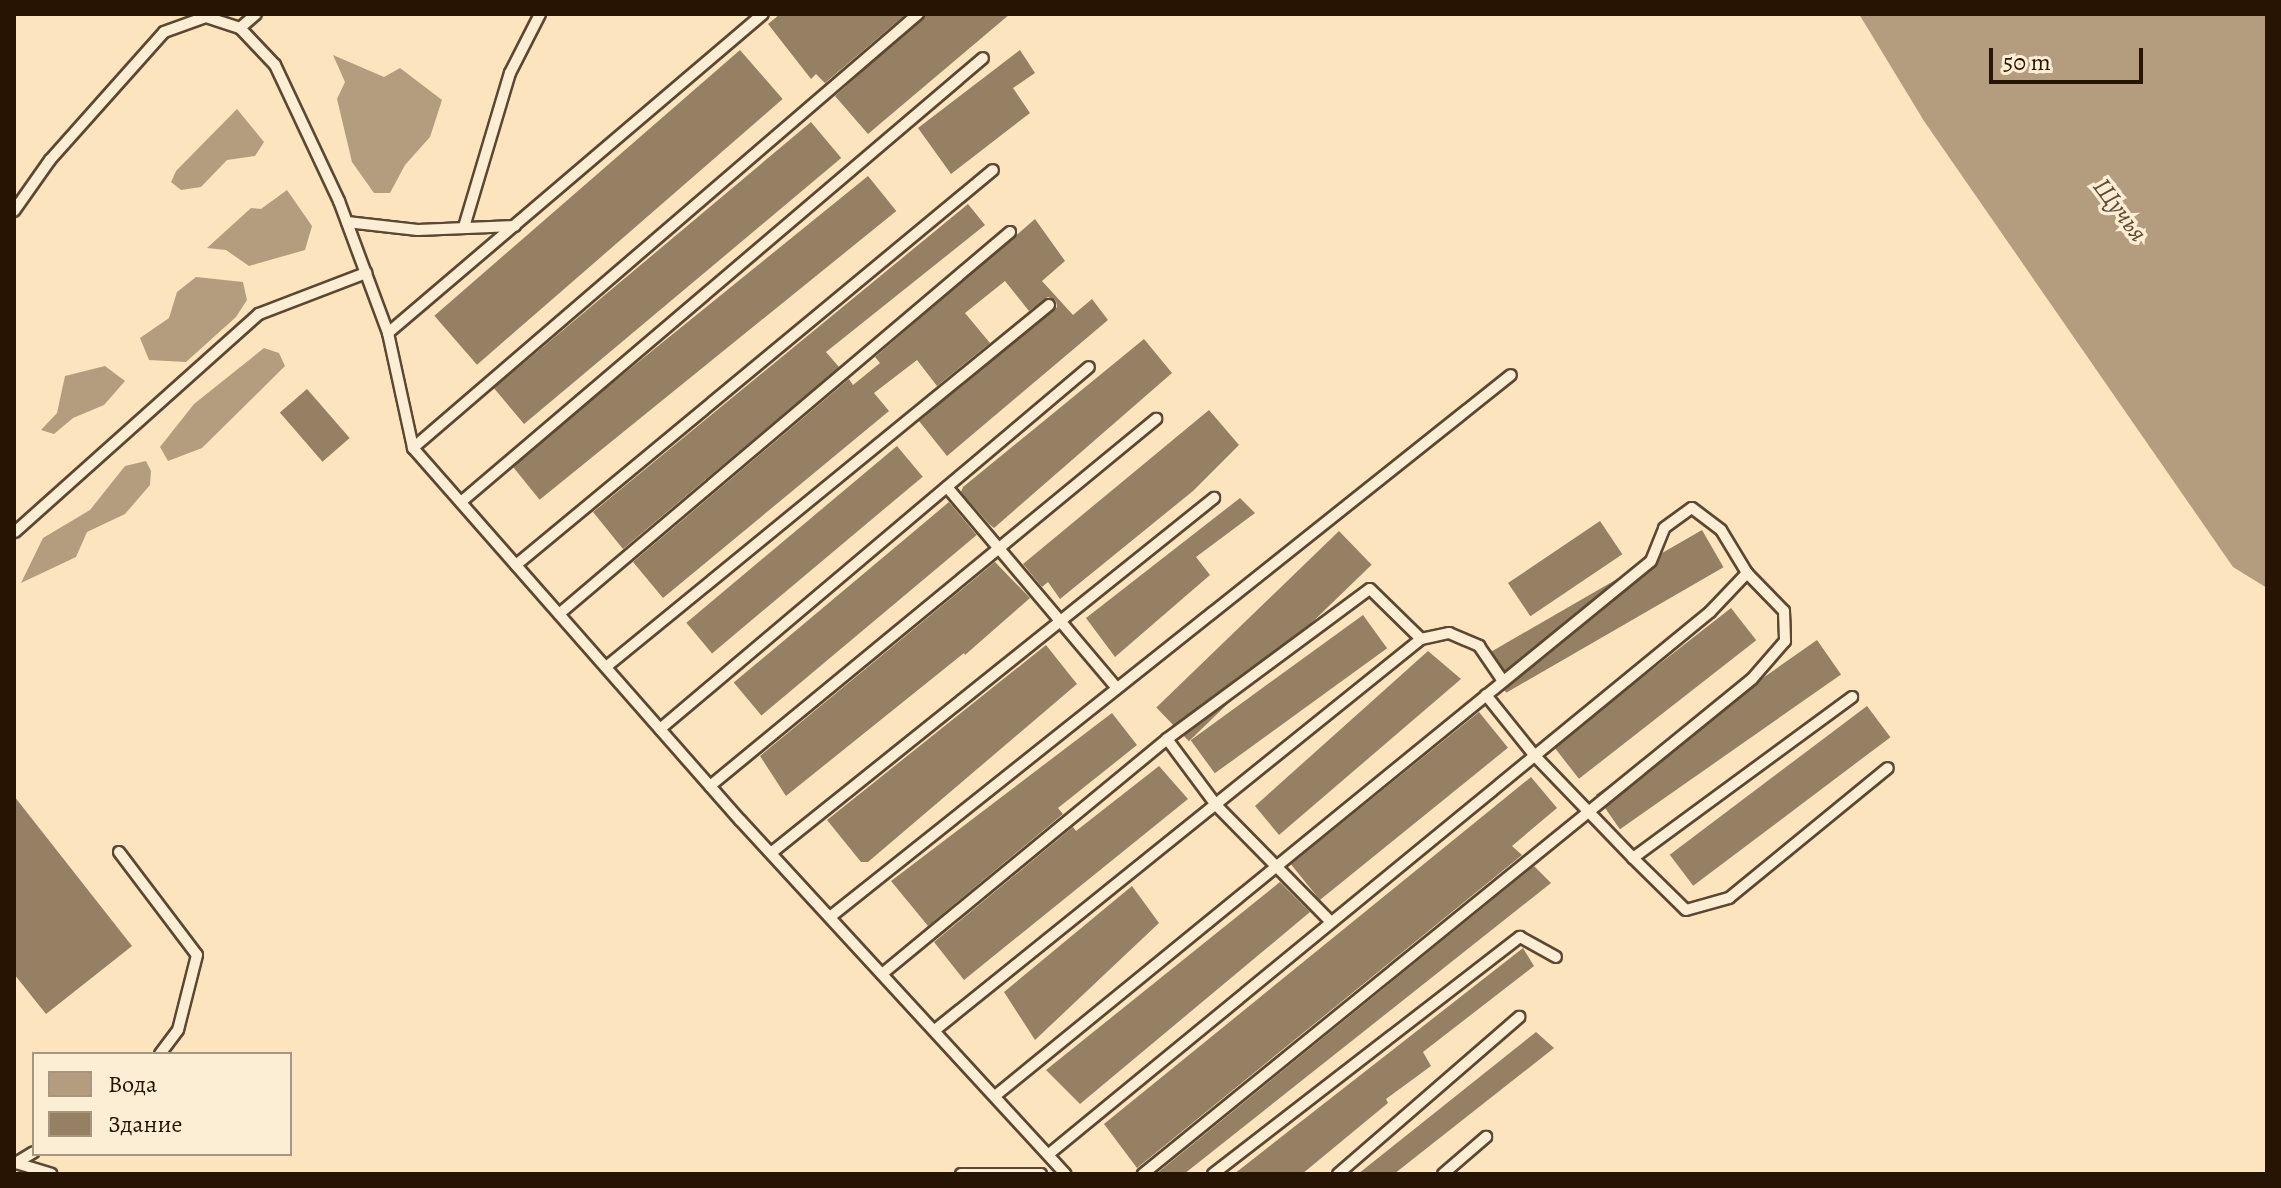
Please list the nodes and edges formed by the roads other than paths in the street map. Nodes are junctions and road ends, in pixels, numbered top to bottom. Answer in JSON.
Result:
{"nodes":[{"id":1,"x":256,"y":14,"type":"edge"},
{"id":2,"x":540,"y":14,"type":"edge"},
{"id":3,"x":763,"y":14,"type":"edge"},
{"id":4,"x":918,"y":14,"type":"edge"},
{"id":5,"x":240,"y":28,"type":"junction"},
{"id":6,"x":983,"y":58,"type":"dead end"},
{"id":7,"x":993,"y":170,"type":"dead end"},
{"id":8,"x":14,"y":211,"type":"edge"},
{"id":9,"x":347,"y":222,"type":"junction"},
{"id":10,"x":515,"y":226,"type":"junction"},
{"id":11,"x":464,"y":227,"type":"junction"},
{"id":12,"x":1010,"y":232,"type":"dead end"},
{"id":13,"x":366,"y":273,"type":"junction"},
{"id":14,"x":1049,"y":305,"type":"dead end"},
{"id":15,"x":388,"y":333,"type":"junction"},
{"id":16,"x":1089,"y":367,"type":"dead end"},
{"id":17,"x":1511,"y":375,"type":"dead end"},
{"id":18,"x":1156,"y":419,"type":"dead end"},
{"id":19,"x":413,"y":448,"type":"junction"},
{"id":20,"x":947,"y":487,"type":"junction"},
{"id":21,"x":1214,"y":498,"type":"dead end"},
{"id":22,"x":461,"y":502,"type":"junction"},
{"id":23,"x":15,"y":532,"type":"edge"},
{"id":24,"x":1000,"y":548,"type":"junction"},
{"id":25,"x":516,"y":565,"type":"junction"},
{"id":26,"x":1747,"y":573,"type":"junction"},
{"id":27,"x":559,"y":614,"type":"junction"},
{"id":28,"x":1060,"y":622,"type":"junction"},
{"id":29,"x":1421,"y":639,"type":"junction"},
{"id":30,"x":606,"y":667,"type":"junction"},
{"id":31,"x":1503,"y":681,"type":"junction"},
{"id":32,"x":1117,"y":688,"type":"junction"},
{"id":33,"x":1486,"y":695,"type":"junction"},
{"id":34,"x":1852,"y":697,"type":"dead end"},
{"id":35,"x":660,"y":729,"type":"junction"},
{"id":36,"x":1167,"y":739,"type":"junction"},
{"id":37,"x":1534,"y":755,"type":"junction"},
{"id":38,"x":1888,"y":768,"type":"dead end"},
{"id":39,"x":710,"y":786,"type":"junction"},
{"id":40,"x":1216,"y":805,"type":"junction"},
{"id":41,"x":1589,"y":811,"type":"junction"},
{"id":42,"x":119,"y":852,"type":"dead end"},
{"id":43,"x":771,"y":853,"type":"junction"},
{"id":44,"x":1633,"y":858,"type":"junction"},
{"id":45,"x":1276,"y":866,"type":"junction"},
{"id":46,"x":830,"y":917,"type":"junction"},
{"id":47,"x":1331,"y":922,"type":"junction"},
{"id":48,"x":1556,"y":957,"type":"dead end"},
{"id":49,"x":882,"y":974,"type":"junction"},
{"id":50,"x":1519,"y":1017,"type":"dead end"},
{"id":51,"x":935,"y":1030,"type":"junction"},
{"id":52,"x":162,"y":1052,"type":"edge"},
{"id":53,"x":995,"y":1096,"type":"junction"},
{"id":54,"x":1486,"y":1137,"type":"dead end"},
{"id":55,"x":32,"y":1153,"type":"edge"},
{"id":56,"x":1049,"y":1154,"type":"junction"},
{"id":57,"x":15,"y":1164,"type":"edge"},
{"id":58,"x":51,"y":1174,"type":"edge"},
{"id":59,"x":961,"y":1174,"type":"edge"},
{"id":60,"x":1041,"y":1174,"type":"edge"},
{"id":61,"x":1065,"y":1174,"type":"edge"},
{"id":62,"x":1143,"y":1174,"type":"edge"},
{"id":63,"x":1213,"y":1174,"type":"edge"},
{"id":64,"x":1338,"y":1174,"type":"edge"},
{"id":65,"x":1443,"y":1174,"type":"edge"}],
"edges":[{"from":1,"to":5,"type":"lane"},
{"from":2,"to":11,"type":"lane"},
{"from":3,"to":10,"type":"lane"},
{"from":4,"to":19,"type":"lane"},
{"from":5,"to":8,"type":"lane"},
{"from":5,"to":9,"type":"lane"},
{"from":6,"to":22,"type":"lane"},
{"from":7,"to":25,"type":"lane"},
{"from":9,"to":11,"type":"lane"},
{"from":9,"to":13,"type":"lane"},
{"from":10,"to":11,"type":"lane"},
{"from":10,"to":15,"type":"lane"},
{"from":12,"to":27,"type":"lane"},
{"from":13,"to":15,"type":"lane"},
{"from":13,"to":23,"type":"lane"},
{"from":14,"to":30,"type":"lane"},
{"from":15,"to":19,"type":"lane"},
{"from":16,"to":20,"type":"lane"},
{"from":17,"to":32,"type":"lane"},
{"from":18,"to":24,"type":"lane"},
{"from":19,"to":22,"type":"lane"},
{"from":20,"to":24,"type":"lane"},
{"from":20,"to":35,"type":"lane"},
{"from":21,"to":28,"type":"lane"},
{"from":22,"to":25,"type":"lane"},
{"from":24,"to":28,"type":"lane"},
{"from":24,"to":39,"type":"lane"},
{"from":25,"to":27,"type":"lane"},
{"from":26,"to":31,"type":"lane"},
{"from":26,"to":37,"type":"lane"},
{"from":26,"to":41,"type":"lane"},
{"from":27,"to":30,"type":"lane"},
{"from":28,"to":32,"type":"lane"},
{"from":28,"to":43,"type":"lane"},
{"from":29,"to":31,"type":"lane"},
{"from":29,"to":36,"type":"lane"},
{"from":29,"to":40,"type":"lane"},
{"from":30,"to":35,"type":"lane"},
{"from":31,"to":33,"type":"lane"},
{"from":32,"to":46,"type":"lane"},
{"from":33,"to":37,"type":"lane"},
{"from":33,"to":45,"type":"lane"},
{"from":34,"to":44,"type":"lane"},
{"from":35,"to":39,"type":"lane"},
{"from":36,"to":40,"type":"lane"},
{"from":36,"to":49,"type":"lane"},
{"from":37,"to":41,"type":"lane"},
{"from":37,"to":47,"type":"lane"},
{"from":38,"to":44,"type":"lane"},
{"from":39,"to":43,"type":"lane"},
{"from":40,"to":45,"type":"lane"},
{"from":40,"to":51,"type":"lane"},
{"from":41,"to":44,"type":"lane"},
{"from":41,"to":62,"type":"lane"},
{"from":42,"to":52,"type":"lane"},
{"from":43,"to":46,"type":"lane"},
{"from":45,"to":47,"type":"lane"},
{"from":45,"to":53,"type":"lane"},
{"from":46,"to":49,"type":"lane"},
{"from":47,"to":56,"type":"lane"},
{"from":48,"to":63,"type":"lane"},
{"from":49,"to":51,"type":"lane"},
{"from":50,"to":64,"type":"lane"},
{"from":51,"to":53,"type":"lane"},
{"from":53,"to":56,"type":"lane"},
{"from":54,"to":65,"type":"lane"},
{"from":55,"to":57,"type":"lane"},
{"from":56,"to":61,"type":"lane"},
{"from":57,"to":58,"type":"lane"},
{"from":59,"to":60,"type":"lane"}]}
